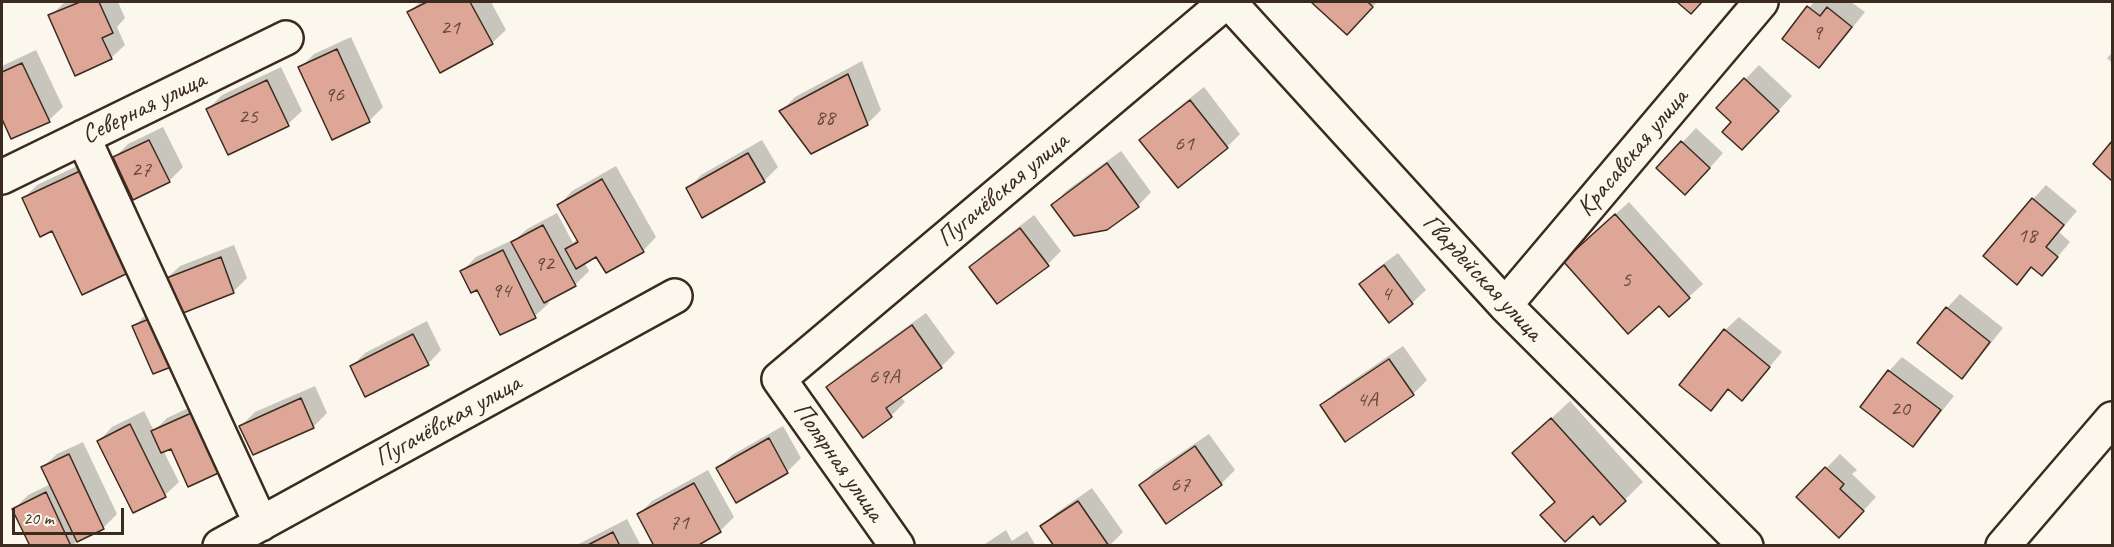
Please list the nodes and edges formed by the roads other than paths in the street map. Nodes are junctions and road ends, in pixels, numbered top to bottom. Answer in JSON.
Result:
{"nodes":[{"id":1,"x":1227,"y":2,"type":"edge"},
{"id":2,"x":1761,"y":2,"type":"edge"},
{"id":3,"x":286,"y":38,"type":"dead end"},
{"id":4,"x":83,"y":137,"type":"junction"},
{"id":5,"x":2,"y":177,"type":"edge"},
{"id":6,"x":675,"y":296,"type":"dead end"},
{"id":7,"x":1504,"y":305,"type":"junction"},
{"id":8,"x":780,"y":379,"type":"joint"},
{"id":9,"x":2112,"y":419,"type":"edge"},
{"id":10,"x":261,"y":524,"type":"junction"},
{"id":11,"x":220,"y":546,"type":"edge"},
{"id":12,"x":897,"y":546,"type":"edge"},
{"id":13,"x":1746,"y":546,"type":"edge"},
{"id":14,"x":2003,"y":546,"type":"edge"}],
"edges":[{"from":1,"to":7,"type":"street","name":"Гвардейская улица"},
{"from":1,"to":8,"type":"street","name":"Пугачёвская улица"},
{"from":2,"to":7,"type":"street","name":"Красавская улица"},
{"from":3,"to":4,"type":"street","name":"Северная улица"},
{"from":4,"to":5,"type":"street","name":"Северная улица"},
{"from":4,"to":10,"type":"street"},
{"from":6,"to":10,"type":"street","name":"Пугачёвская улица"},
{"from":7,"to":13,"type":"street","name":"Гвардейская улица"},
{"from":8,"to":12,"type":"street","name":"Полярная улица"},
{"from":9,"to":14,"type":"street"},
{"from":10,"to":11,"type":"street","name":"Пугачёвская улица"}]}
